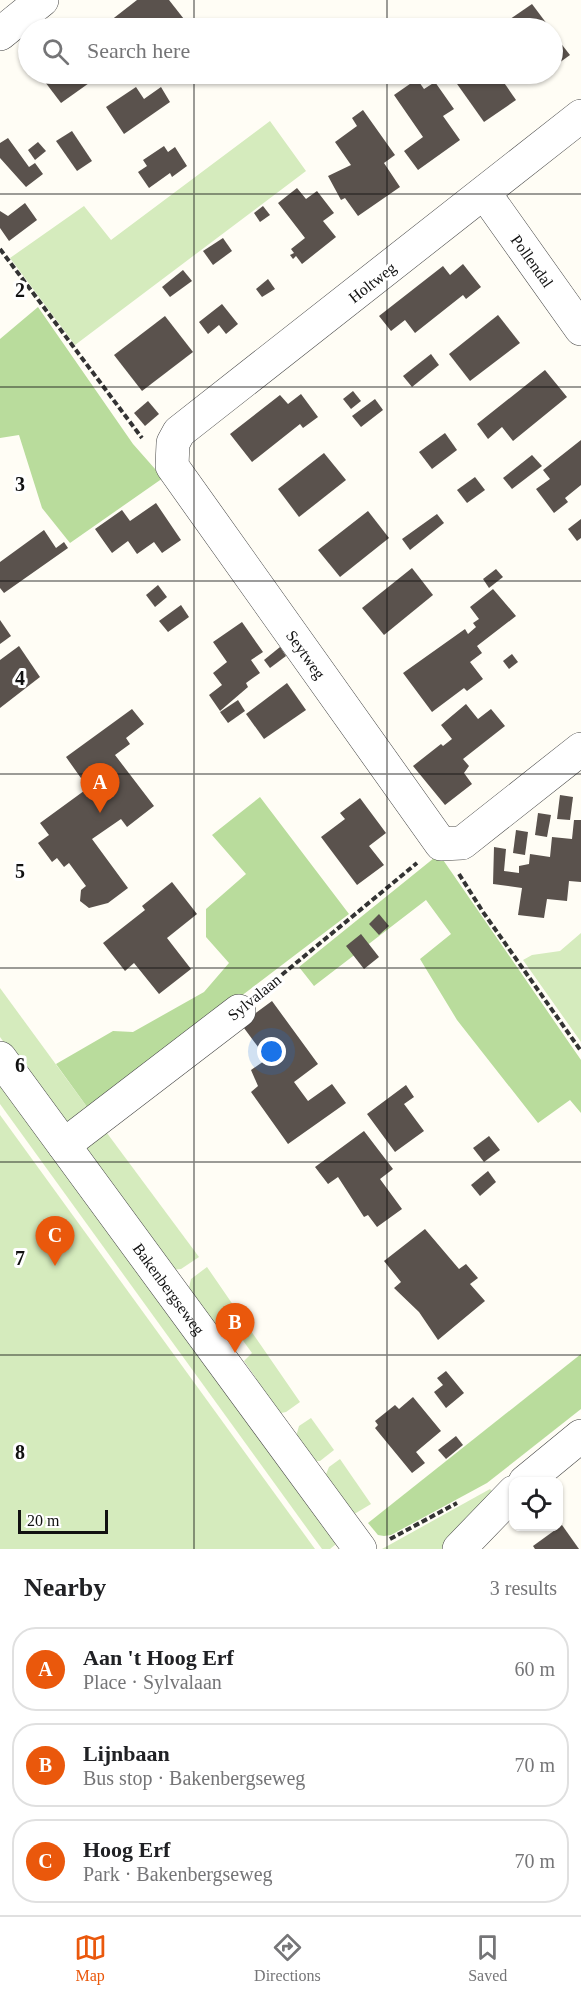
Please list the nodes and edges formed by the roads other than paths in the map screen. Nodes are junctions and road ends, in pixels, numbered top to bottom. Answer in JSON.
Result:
{"nodes":[{"id":1,"x":42,"y":0,"type":"edge"},
{"id":2,"x":20,"y":18,"type":"edge"},
{"id":3,"x":18,"y":19,"type":"edge"},
{"id":4,"x":0,"y":34,"type":"edge"},
{"id":5,"x":581,"y":116,"type":"edge"},
{"id":6,"x":485,"y":194,"type":"junction"},
{"id":7,"x":581,"y":329,"type":"edge"},
{"id":8,"x":172,"y":459,"type":"joint"},
{"id":9,"x":581,"y":749,"type":"edge"},
{"id":10,"x":239,"y":1011,"type":"road end"},
{"id":11,"x":0,"y":1058,"type":"edge"},
{"id":12,"x":64,"y":1145,"type":"junction"},
{"id":13,"x":581,"y":1436,"type":"edge"},
{"id":14,"x":531,"y":1477,"type":"edge"},
{"id":15,"x":509,"y":1496,"type":"edge"},
{"id":16,"x":358,"y":1546,"type":"edge"},
{"id":17,"x":459,"y":1549,"type":"edge"}],
"edges":[{"from":1,"to":2,"type":"street"},
{"from":3,"to":4,"type":"street"},
{"from":5,"to":6,"type":"street","name":"Holtweg"},
{"from":6,"to":7,"type":"street","name":"Pollendal"},
{"from":6,"to":8,"type":"street","name":"Holtweg"},
{"from":8,"to":9,"type":"street","name":"Seytweg"},
{"from":10,"to":12,"type":"street","name":"Sylvalaan"},
{"from":11,"to":12,"type":"street","name":"Bakenbergseweg"},
{"from":12,"to":16,"type":"street","name":"Bakenbergseweg"},
{"from":13,"to":14,"type":"street"},
{"from":15,"to":17,"type":"street"}]}
